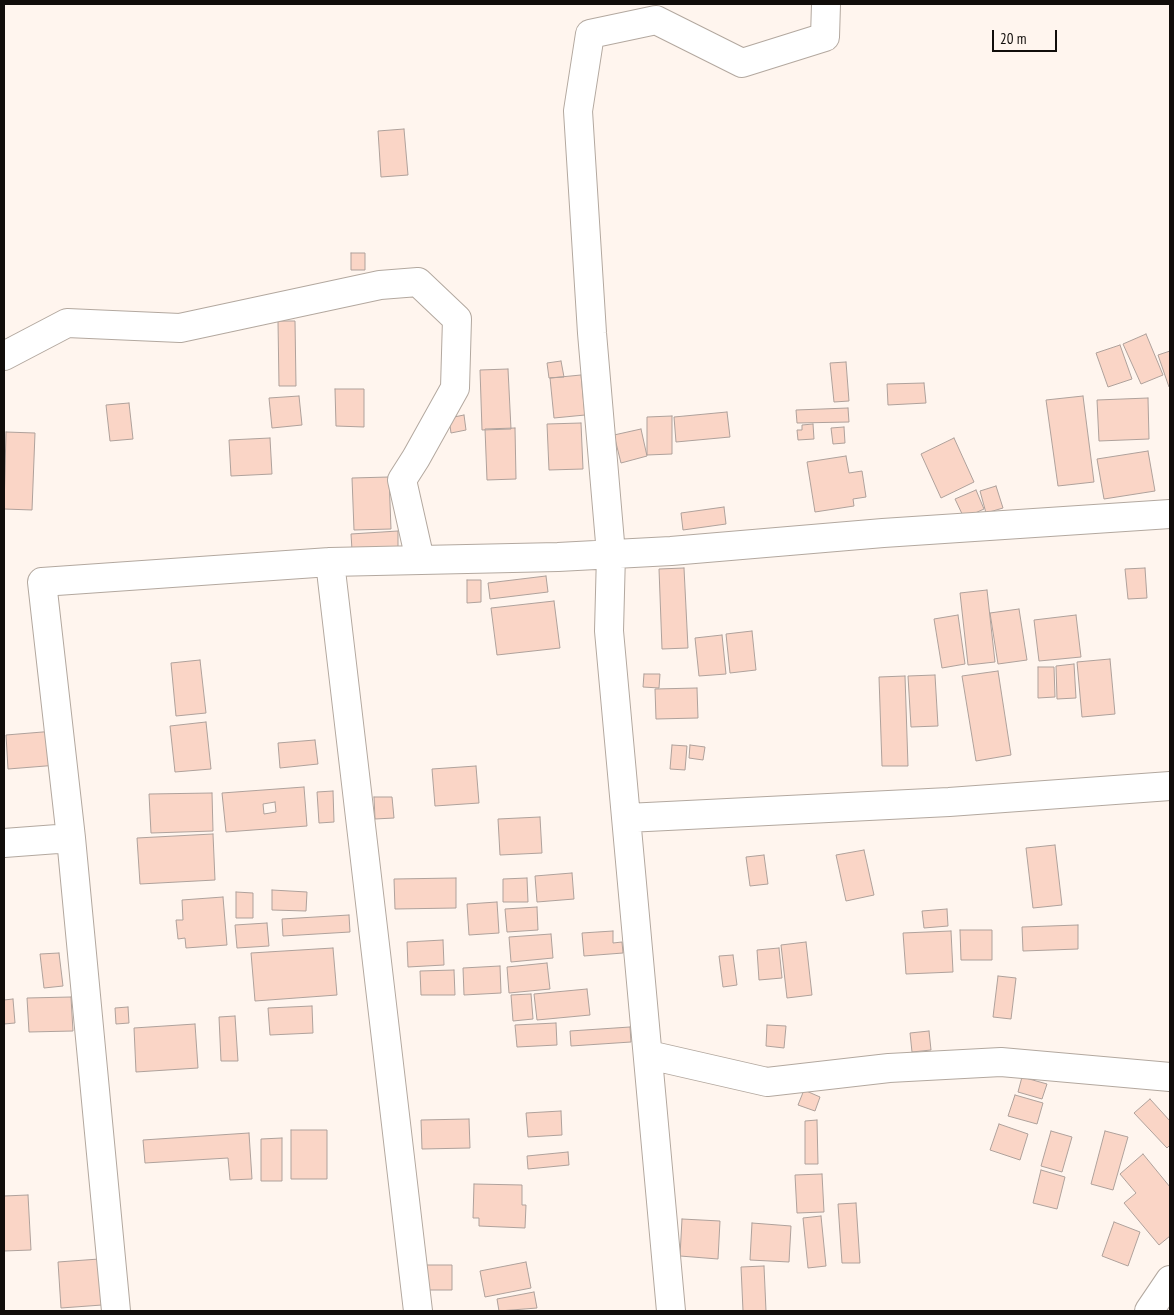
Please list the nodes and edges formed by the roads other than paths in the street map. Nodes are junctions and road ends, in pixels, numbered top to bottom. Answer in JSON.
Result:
{"nodes":[{"id":1,"x":826,"y":4,"type":"edge"},
{"id":2,"x":4,"y":356,"type":"edge"},
{"id":3,"x":1170,"y":514,"type":"edge"},
{"id":4,"x":611,"y":554,"type":"junction"},
{"id":5,"x":420,"y":560,"type":"junction"},
{"id":6,"x":330,"y":562,"type":"junction"},
{"id":7,"x":1170,"y":786,"type":"edge"},
{"id":8,"x":627,"y":818,"type":"junction"},
{"id":9,"x":70,"y":838,"type":"junction"},
{"id":10,"x":4,"y":843,"type":"edge"},
{"id":11,"x":649,"y":1055,"type":"junction"},
{"id":12,"x":1170,"y":1077,"type":"edge"},
{"id":13,"x":1170,"y":1280,"type":"edge"},
{"id":14,"x":116,"y":1311,"type":"edge"},
{"id":15,"x":418,"y":1311,"type":"edge"},
{"id":16,"x":671,"y":1311,"type":"edge"},
{"id":17,"x":1149,"y":1311,"type":"edge"}],
"edges":[{"from":1,"to":4,"type":"street"},
{"from":2,"to":5,"type":"street"},
{"from":3,"to":4,"type":"street"},
{"from":4,"to":5,"type":"street"},
{"from":4,"to":8,"type":"street"},
{"from":5,"to":6,"type":"street"},
{"from":6,"to":9,"type":"street"},
{"from":6,"to":15,"type":"street"},
{"from":7,"to":8,"type":"street"},
{"from":8,"to":11,"type":"street"},
{"from":9,"to":10,"type":"street"},
{"from":9,"to":14,"type":"street"},
{"from":11,"to":12,"type":"street"},
{"from":11,"to":16,"type":"street"},
{"from":13,"to":17,"type":"street"}]}
